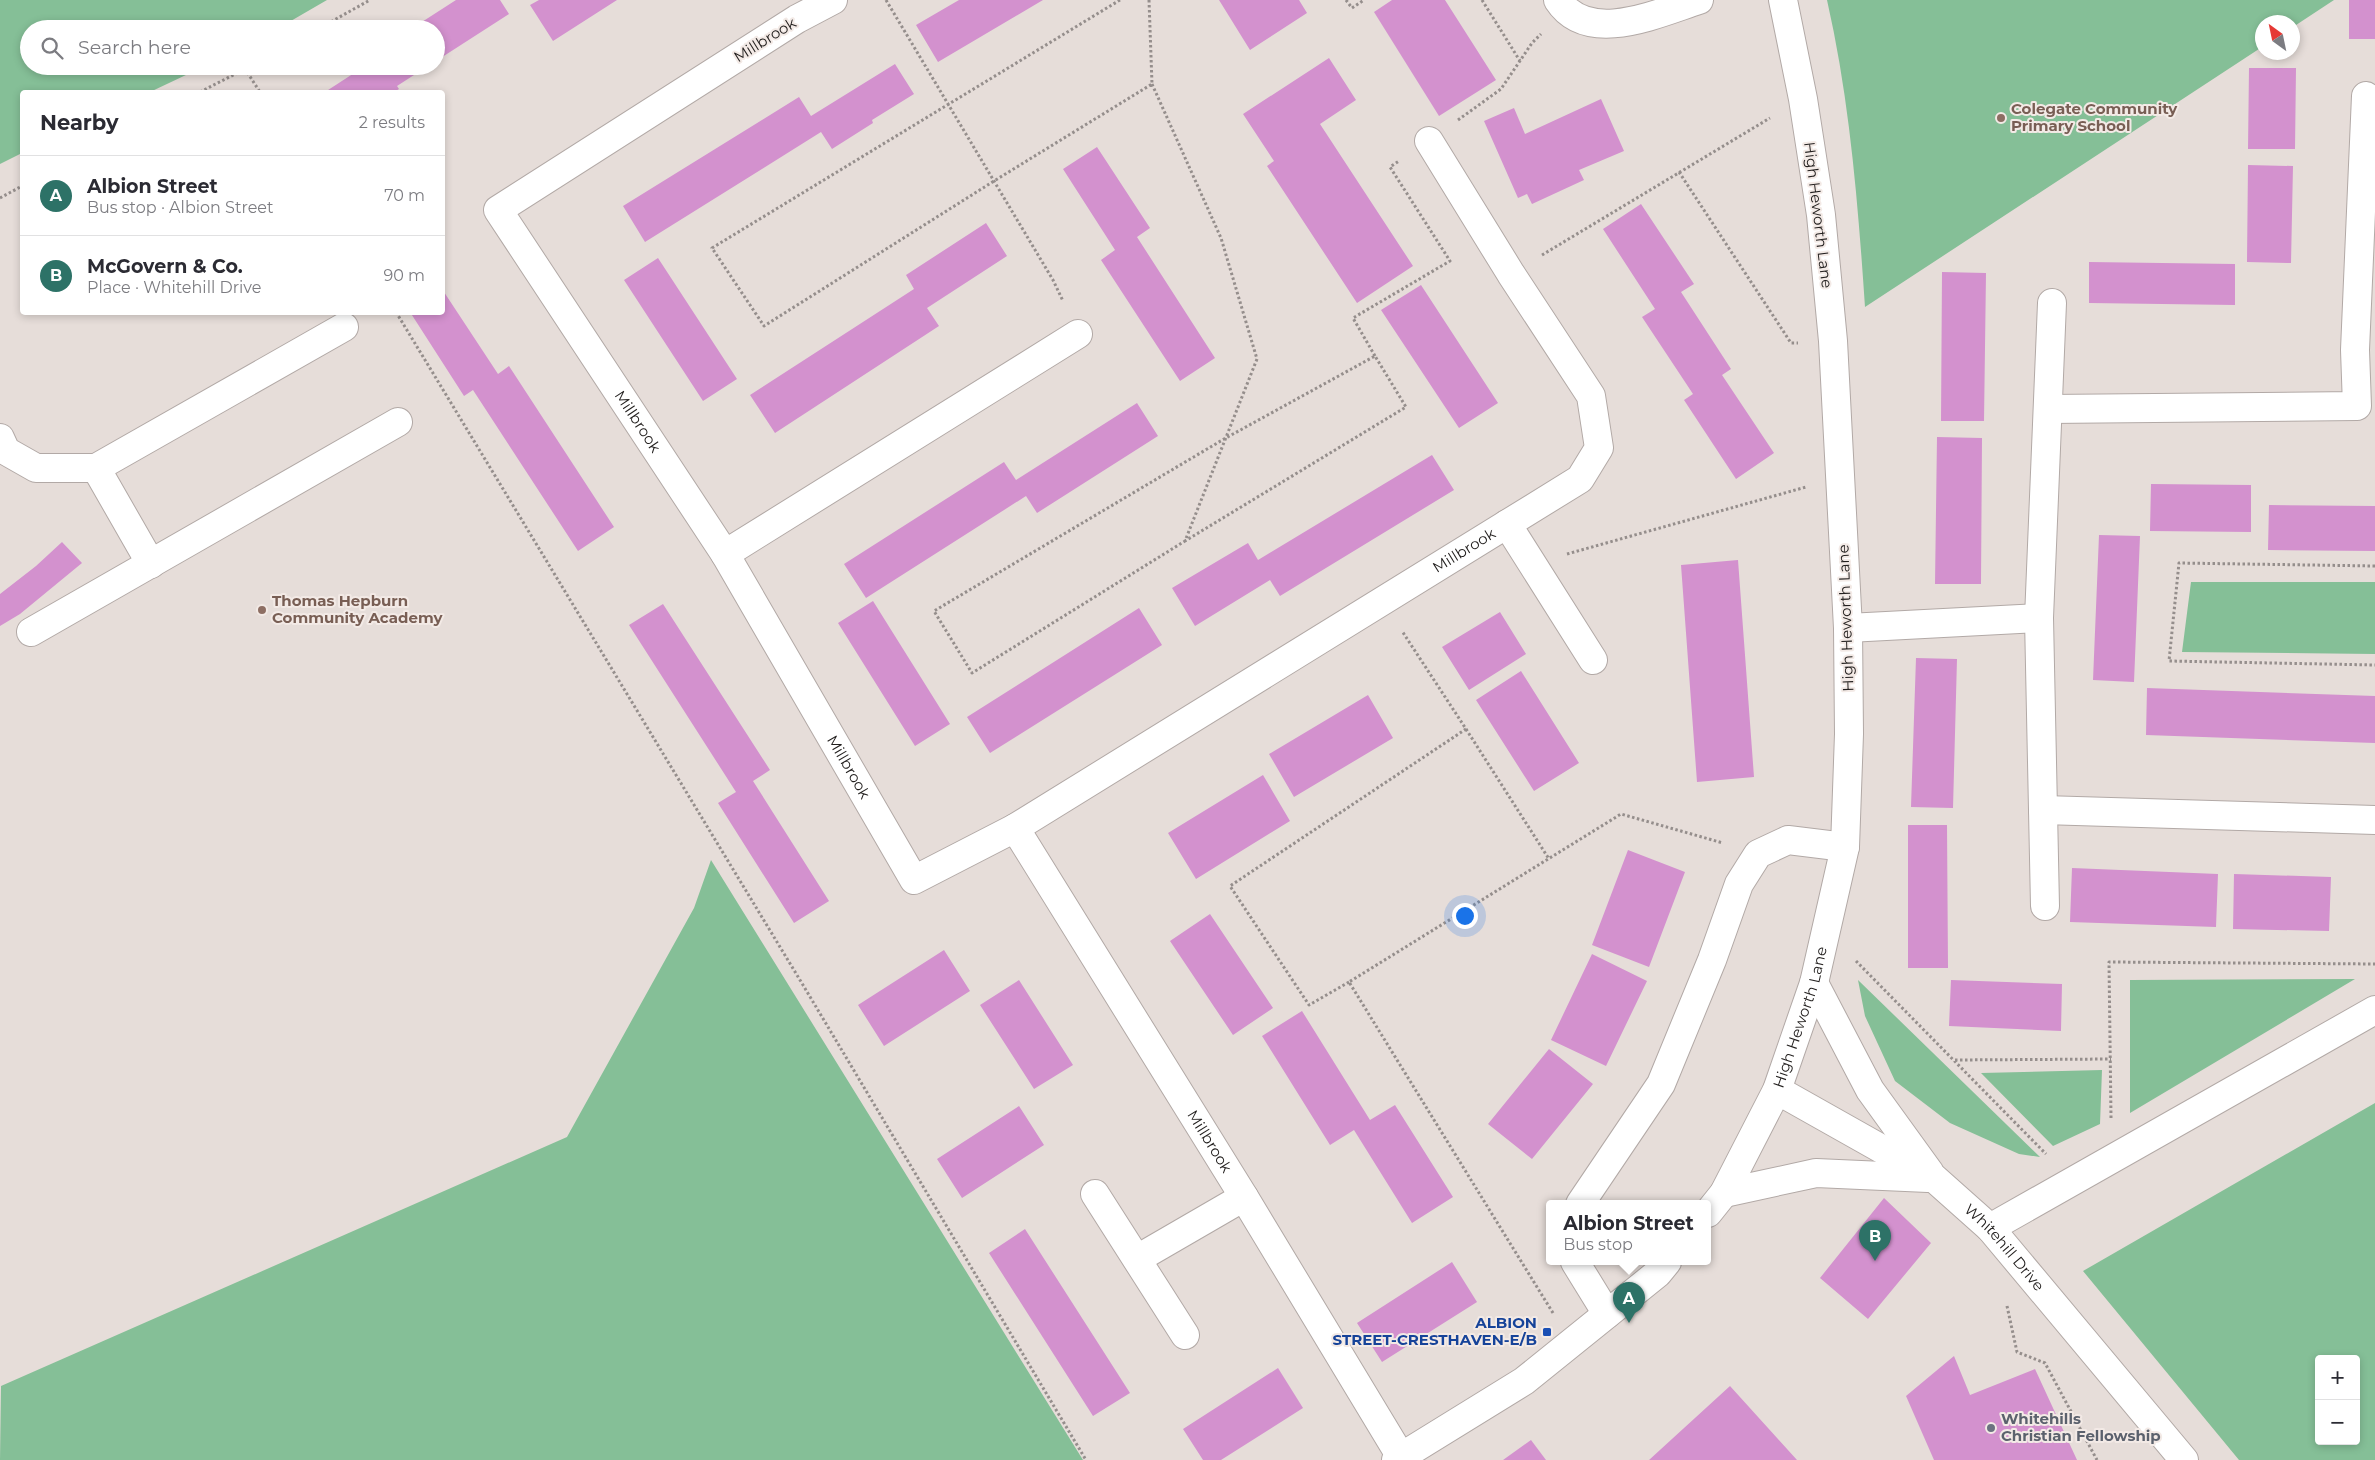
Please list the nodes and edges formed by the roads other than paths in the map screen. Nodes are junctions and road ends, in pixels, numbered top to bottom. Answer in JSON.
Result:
{"nodes":[{"id":1,"x":833,"y":0,"type":"edge"},
{"id":2,"x":1558,"y":0,"type":"edge"},
{"id":3,"x":1699,"y":0,"type":"edge"},
{"id":4,"x":1783,"y":0,"type":"edge"},
{"id":5,"x":791,"y":10,"type":"edge"},
{"id":6,"x":2366,"y":96,"type":"dead end"},
{"id":7,"x":1429,"y":141,"type":"dead end"},
{"id":8,"x":2052,"y":303,"type":"dead end"},
{"id":9,"x":344,"y":327,"type":"dead end"},
{"id":10,"x":1078,"y":334,"type":"road end"},
{"id":11,"x":2048,"y":409,"type":"junction"},
{"id":12,"x":398,"y":422,"type":"dead end"},
{"id":13,"x":0,"y":438,"type":"edge"},
{"id":14,"x":96,"y":468,"type":"junction"},
{"id":15,"x":1506,"y":524,"type":"junction"},
{"id":16,"x":725,"y":554,"type":"junction"},
{"id":17,"x":151,"y":564,"type":"junction"},
{"id":18,"x":2039,"y":618,"type":"junction"},
{"id":19,"x":1848,"y":628,"type":"junction"},
{"id":20,"x":31,"y":632,"type":"dead end"},
{"id":21,"x":1593,"y":660,"type":"dead end"},
{"id":22,"x":2043,"y":810,"type":"junction"},
{"id":23,"x":2375,"y":820,"type":"edge"},
{"id":24,"x":1015,"y":828,"type":"junction"},
{"id":25,"x":1844,"y":847,"type":"junction"},
{"id":26,"x":2045,"y":906,"type":"dead end"},
{"id":27,"x":1814,"y":982,"type":"junction"},
{"id":28,"x":2375,"y":1010,"type":"edge"},
{"id":29,"x":1776,"y":1090,"type":"junction"},
{"id":30,"x":1935,"y":1179,"type":"junction"},
{"id":31,"x":1096,"y":1194,"type":"dead end"},
{"id":32,"x":1244,"y":1197,"type":"junction"},
{"id":33,"x":1583,"y":1200,"type":"edge"},
{"id":34,"x":1716,"y":1203,"type":"edge"},
{"id":35,"x":1990,"y":1228,"type":"junction"},
{"id":36,"x":1137,"y":1259,"type":"junction"},
{"id":37,"x":1578,"y":1265,"type":"edge"},
{"id":38,"x":1662,"y":1267,"type":"edge"},
{"id":39,"x":1608,"y":1314,"type":"junction"},
{"id":40,"x":1185,"y":1335,"type":"dead end"},
{"id":41,"x":1398,"y":1458,"type":"edge"},
{"id":42,"x":2184,"y":1460,"type":"edge"}],
"edges":[{"from":1,"to":5,"type":"street","name":"Millbrook"},
{"from":2,"to":3,"type":"street"},
{"from":4,"to":19,"type":"street","name":"High Heworth Lane"},
{"from":5,"to":16,"type":"street","name":"Millbrook"},
{"from":6,"to":11,"type":"street"},
{"from":7,"to":15,"type":"street","name":"Millbrook"},
{"from":8,"to":11,"type":"street"},
{"from":9,"to":14,"type":"street"},
{"from":10,"to":16,"type":"street"},
{"from":11,"to":18,"type":"street"},
{"from":12,"to":17,"type":"street"},
{"from":13,"to":14,"type":"street"},
{"from":14,"to":17,"type":"street"},
{"from":15,"to":21,"type":"street"},
{"from":15,"to":24,"type":"street","name":"Millbrook"},
{"from":16,"to":24,"type":"street","name":"Millbrook"},
{"from":17,"to":20,"type":"street"},
{"from":18,"to":19,"type":"street"},
{"from":18,"to":22,"type":"street"},
{"from":19,"to":25,"type":"street","name":"High Heworth Lane"},
{"from":22,"to":23,"type":"street"},
{"from":22,"to":26,"type":"street"},
{"from":24,"to":32,"type":"street","name":"Millbrook"},
{"from":25,"to":27,"type":"street","name":"High Heworth Lane"},
{"from":25,"to":33,"type":"street"},
{"from":27,"to":29,"type":"street","name":"High Heworth Lane"},
{"from":27,"to":30,"type":"street"},
{"from":28,"to":35,"type":"street"},
{"from":29,"to":30,"type":"street","name":"Whitehill Drive"},
{"from":29,"to":34,"type":"street","name":"High Heworth Lane"},
{"from":30,"to":34,"type":"street"},
{"from":30,"to":35,"type":"street","name":"Whitehill Drive"},
{"from":31,"to":36,"type":"street"},
{"from":32,"to":36,"type":"street"},
{"from":32,"to":41,"type":"street","name":"Millbrook"},
{"from":35,"to":42,"type":"street","name":"Whitehill Drive"},
{"from":36,"to":40,"type":"street"},
{"from":37,"to":39,"type":"street"},
{"from":38,"to":39,"type":"street"},
{"from":39,"to":41,"type":"street"}]}
